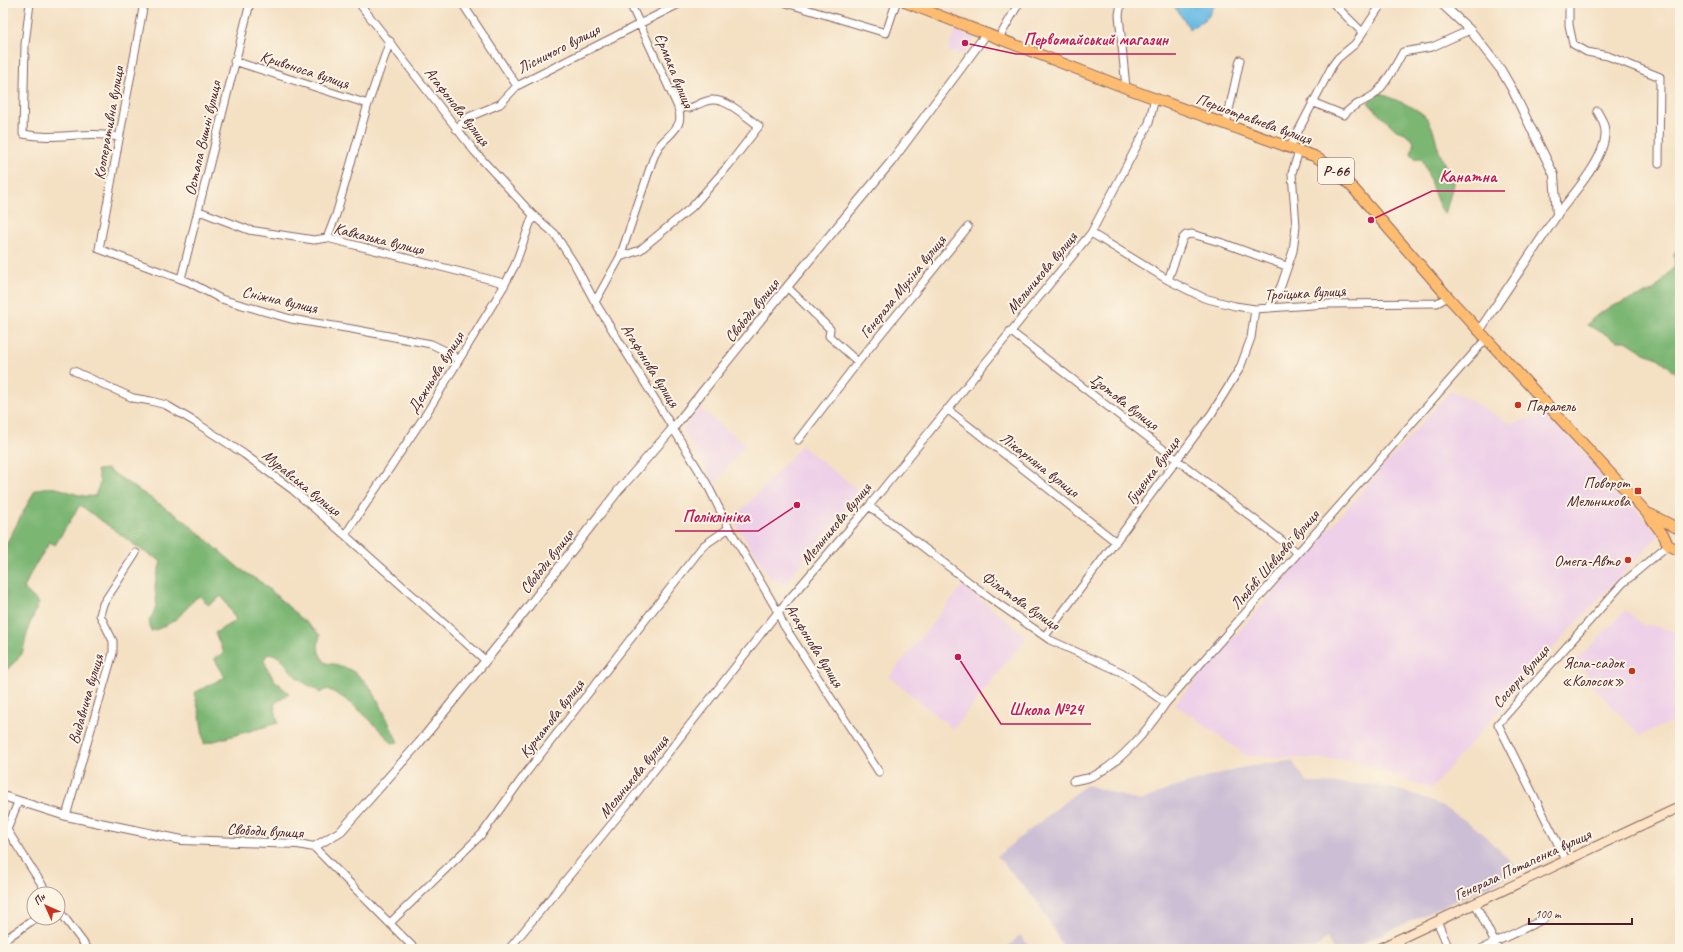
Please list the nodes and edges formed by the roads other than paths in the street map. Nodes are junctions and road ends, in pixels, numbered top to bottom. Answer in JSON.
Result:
{"nodes":[{"id":1,"x":30,"y":3,"type":"edge"},
{"id":2,"x":144,"y":3,"type":"edge"},
{"id":3,"x":250,"y":3,"type":"edge"},
{"id":4,"x":359,"y":3,"type":"edge"},
{"id":5,"x":462,"y":3,"type":"edge"},
{"id":6,"x":630,"y":3,"type":"edge"},
{"id":7,"x":681,"y":3,"type":"edge"},
{"id":8,"x":786,"y":3,"type":"edge"},
{"id":9,"x":896,"y":3,"type":"edge"},
{"id":10,"x":907,"y":3,"type":"edge"},
{"id":11,"x":1019,"y":3,"type":"edge"},
{"id":12,"x":1120,"y":3,"type":"edge"},
{"id":13,"x":1333,"y":3,"type":"edge"},
{"id":14,"x":1382,"y":3,"type":"edge"},
{"id":15,"x":1440,"y":3,"type":"edge"},
{"id":16,"x":1569,"y":3,"type":"edge"},
{"id":17,"x":640,"y":22,"type":"junction"},
{"id":18,"x":1470,"y":30,"type":"junction"},
{"id":19,"x":1362,"y":32,"type":"junction"},
{"id":20,"x":987,"y":34,"type":"junction"},
{"id":21,"x":999,"y":38,"type":"junction"},
{"id":22,"x":390,"y":40,"type":"junction"},
{"id":23,"x":1240,"y":60,"type":"dead end"},
{"id":24,"x":234,"y":61,"type":"junction"},
{"id":25,"x":517,"y":86,"type":"junction"},
{"id":26,"x":1126,"y":88,"type":"junction"},
{"id":27,"x":1155,"y":98,"type":"junction"},
{"id":28,"x":1312,"y":102,"type":"junction"},
{"id":29,"x":368,"y":104,"type":"junction"},
{"id":30,"x":677,"y":105,"type":"junction"},
{"id":31,"x":1597,"y":111,"type":"dead end"},
{"id":32,"x":1226,"y":124,"type":"junction"},
{"id":33,"x":456,"y":129,"type":"junction"},
{"id":34,"x":119,"y":137,"type":"junction"},
{"id":35,"x":1294,"y":149,"type":"junction"},
{"id":36,"x":1659,"y":164,"type":"dead end"},
{"id":37,"x":199,"y":211,"type":"junction"},
{"id":38,"x":1557,"y":215,"type":"junction"},
{"id":39,"x":533,"y":216,"type":"junction"},
{"id":40,"x":968,"y":227,"type":"dead end"},
{"id":41,"x":1091,"y":234,"type":"junction"},
{"id":42,"x":326,"y":238,"type":"junction"},
{"id":43,"x":99,"y":249,"type":"joint"},
{"id":44,"x":620,"y":257,"type":"junction"},
{"id":45,"x":1286,"y":266,"type":"junction"},
{"id":46,"x":180,"y":279,"type":"junction"},
{"id":47,"x":1168,"y":280,"type":"junction"},
{"id":48,"x":504,"y":286,"type":"junction"},
{"id":49,"x":787,"y":287,"type":"junction"},
{"id":50,"x":1448,"y":297,"type":"junction"},
{"id":51,"x":595,"y":302,"type":"junction"},
{"id":52,"x":1270,"y":308,"type":"junction"},
{"id":53,"x":1255,"y":309,"type":"junction"},
{"id":54,"x":1010,"y":331,"type":"junction"},
{"id":55,"x":1483,"y":335,"type":"junction"},
{"id":56,"x":458,"y":361,"type":"junction"},
{"id":57,"x":858,"y":362,"type":"junction"},
{"id":58,"x":74,"y":372,"type":"dead end"},
{"id":59,"x":947,"y":409,"type":"junction"},
{"id":60,"x":674,"y":427,"type":"junction"},
{"id":61,"x":798,"y":440,"type":"dead end"},
{"id":62,"x":1177,"y":459,"type":"junction"},
{"id":63,"x":869,"y":506,"type":"junction"},
{"id":64,"x":1646,"y":512,"type":"junction"},
{"id":65,"x":729,"y":528,"type":"junction"},
{"id":66,"x":1678,"y":528,"type":"edge"},
{"id":67,"x":345,"y":535,"type":"junction"},
{"id":68,"x":1116,"y":542,"type":"junction"},
{"id":69,"x":1672,"y":545,"type":"edge"},
{"id":70,"x":136,"y":553,"type":"dead end"},
{"id":71,"x":1298,"y":554,"type":"junction"},
{"id":72,"x":778,"y":612,"type":"junction"},
{"id":73,"x":1045,"y":636,"type":"junction"},
{"id":74,"x":485,"y":660,"type":"junction"},
{"id":75,"x":1166,"y":703,"type":"junction"},
{"id":76,"x":879,"y":772,"type":"dead end"},
{"id":77,"x":1073,"y":781,"type":"dead end"},
{"id":78,"x":3,"y":796,"type":"edge"},
{"id":79,"x":18,"y":802,"type":"junction"},
{"id":80,"x":1680,"y":808,"type":"edge"},
{"id":81,"x":66,"y":816,"type":"junction"},
{"id":82,"x":5,"y":827,"type":"edge"},
{"id":83,"x":314,"y":847,"type":"junction"},
{"id":84,"x":1564,"y":857,"type":"junction"},
{"id":85,"x":43,"y":886,"type":"edge"},
{"id":86,"x":1474,"y":903,"type":"junction"},
{"id":87,"x":1544,"y":919,"type":"dead end"},
{"id":88,"x":66,"y":920,"type":"edge"},
{"id":89,"x":1437,"y":921,"type":"junction"},
{"id":90,"x":391,"y":922,"type":"junction"},
{"id":91,"x":26,"y":925,"type":"edge"},
{"id":92,"x":1398,"y":940,"type":"junction"},
{"id":93,"x":3,"y":941,"type":"edge"},
{"id":94,"x":1496,"y":946,"type":"edge"},
{"id":95,"x":88,"y":949,"type":"edge"},
{"id":96,"x":415,"y":949,"type":"edge"},
{"id":97,"x":509,"y":949,"type":"edge"},
{"id":98,"x":1378,"y":949,"type":"edge"},
{"id":99,"x":1403,"y":949,"type":"edge"},
{"id":100,"x":1449,"y":949,"type":"edge"},
{"id":101,"x":1481,"y":949,"type":"edge"}],
"edges":[{"from":1,"to":34,"type":"street"},
{"from":2,"to":34,"type":"street","name":"Кооперативна вулиця"},
{"from":3,"to":24,"type":"street","name":"Остапа Вишні вулиця"},
{"from":4,"to":22,"type":"street","name":"Агафонова вулиця"},
{"from":5,"to":25,"type":"street"},
{"from":6,"to":17,"type":"street","name":"Єрмака вулиця"},
{"from":7,"to":17,"type":"street","name":"Лісничого вулиця"},
{"from":8,"to":9,"type":"street"},
{"from":10,"to":20,"type":"main road","name":"Першотравнева вулиця","number":"Р-66"},
{"from":11,"to":21,"type":"street"},
{"from":12,"to":26,"type":"street"},
{"from":13,"to":19,"type":"street"},
{"from":14,"to":19,"type":"street"},
{"from":15,"to":18,"type":"street"},
{"from":16,"to":36,"type":"street"},
{"from":17,"to":25,"type":"street","name":"Лісничого вулиця"},
{"from":17,"to":30,"type":"street","name":"Єрмака вулиця"},
{"from":18,"to":28,"type":"street"},
{"from":18,"to":38,"type":"street"},
{"from":19,"to":28,"type":"street"},
{"from":20,"to":21,"type":"main road","name":"Першотравнева вулиця","number":"Р-66"},
{"from":20,"to":49,"type":"street","name":"Свободи вулиця"},
{"from":21,"to":26,"type":"main road","name":"Першотравнева вулиця","number":"Р-66"},
{"from":22,"to":29,"type":"street"},
{"from":22,"to":33,"type":"street","name":"Агафонова вулиця"},
{"from":23,"to":32,"type":"street"},
{"from":24,"to":29,"type":"street","name":"Кривоноса вулиця"},
{"from":24,"to":37,"type":"street","name":"Остапа Вишні вулиця"},
{"from":25,"to":33,"type":"street","name":"Лісничого вулиця"},
{"from":26,"to":27,"type":"main road","name":"Першотравнева вулиця","number":"Р-66"},
{"from":27,"to":32,"type":"main road","name":"Першотравнева вулиця","number":"Р-66"},
{"from":27,"to":41,"type":"street","name":"Мельникова вулиця"},
{"from":28,"to":35,"type":"street"},
{"from":29,"to":42,"type":"street"},
{"from":30,"to":44,"type":"street","name":"Єрмака вулиця"},
{"from":30,"to":44,"type":"street"},
{"from":31,"to":38,"type":"street","name":"Любові Шевцової вулиця"},
{"from":32,"to":35,"type":"main road","name":"Першотравнева вулиця","number":"Р-66"},
{"from":33,"to":39,"type":"street","name":"Агафонова вулиця"},
{"from":34,"to":43,"type":"street","name":"Кооперативна вулиця"},
{"from":35,"to":45,"type":"street"},
{"from":35,"to":50,"type":"main road","name":"Першотравнева вулиця","number":"Р-66"},
{"from":37,"to":42,"type":"street","name":"Кавказька вулиця"},
{"from":37,"to":46,"type":"street","name":"Остапа Вишні вулиця"},
{"from":38,"to":55,"type":"street","name":"Любові Шевцової вулиця"},
{"from":39,"to":48,"type":"street","name":"Дежньова вулиця"},
{"from":39,"to":51,"type":"street","name":"Агафонова вулиця"},
{"from":40,"to":57,"type":"street","name":"Генерала Мухіна вулиця"},
{"from":41,"to":47,"type":"street","name":"Троїцька вулиця"},
{"from":41,"to":54,"type":"street","name":"Мельникова вулиця"},
{"from":42,"to":48,"type":"street","name":"Кавказька вулиця"},
{"from":43,"to":46,"type":"street","name":"Сніжна вулиця"},
{"from":44,"to":51,"type":"street","name":"Єрмака вулиця"},
{"from":45,"to":47,"type":"street","name":"Троїцька вулиця"},
{"from":45,"to":52,"type":"street"},
{"from":46,"to":56,"type":"street","name":"Сніжна вулиця"},
{"from":47,"to":53,"type":"street","name":"Троїцька вулиця"},
{"from":48,"to":56,"type":"street","name":"Дежньова вулиця"},
{"from":49,"to":57,"type":"street","name":"Генерала Мухіна вулиця"},
{"from":49,"to":60,"type":"street","name":"Свободи вулиця"},
{"from":50,"to":52,"type":"street","name":"Троїцька вулиця"},
{"from":50,"to":55,"type":"main road","name":"Першотравнева вулиця","number":"Р-66"},
{"from":51,"to":60,"type":"street","name":"Агафонова вулиця"},
{"from":52,"to":53,"type":"street","name":"Троїцька вулиця"},
{"from":53,"to":62,"type":"street","name":"Гущенка вулиця"},
{"from":54,"to":59,"type":"street","name":"Мельникова вулиця"},
{"from":54,"to":62,"type":"street","name":"Ізотова вулиця"},
{"from":55,"to":64,"type":"main road","name":"Першотравнева вулиця","number":"Р-66"},
{"from":55,"to":71,"type":"street","name":"Любові Шевцової вулиця"},
{"from":56,"to":67,"type":"street","name":"Дежньова вулиця"},
{"from":57,"to":61,"type":"street","name":"Генерала Мухіна вулиця"},
{"from":58,"to":67,"type":"street","name":"Муравська вулиця"},
{"from":59,"to":63,"type":"street","name":"Мельникова вулиця"},
{"from":59,"to":68,"type":"street","name":"Лікарняна вулиця"},
{"from":60,"to":65,"type":"street","name":"Агафонова вулиця"},
{"from":60,"to":74,"type":"street","name":"Свободи вулиця"},
{"from":62,"to":68,"type":"street","name":"Гущенка вулиця"},
{"from":62,"to":71,"type":"street","name":"Ізотова вулиця"},
{"from":63,"to":72,"type":"street","name":"Мельникова вулиця"},
{"from":63,"to":73,"type":"street","name":"Філатова вулиця"},
{"from":64,"to":66,"type":"main road","name":"Першотравнева вулиця","number":"Р-66"},
{"from":64,"to":69,"type":"main road","name":"Першотравнева вулиця","number":"Р-66"},
{"from":65,"to":72,"type":"street","name":"Агафонова вулиця"},
{"from":65,"to":90,"type":"street","name":"Курчатова вулиця"},
{"from":66,"to":69,"type":"main road"},
{"from":67,"to":74,"type":"street","name":"Муравська вулиця"},
{"from":68,"to":73,"type":"street","name":"Гущенка вулиця"},
{"from":69,"to":84,"type":"street","name":"Сосюри вулиця"},
{"from":70,"to":81,"type":"street","name":"Видавнича вулиця"},
{"from":71,"to":75,"type":"street","name":"Любові Шевцової вулиця"},
{"from":72,"to":76,"type":"street","name":"Агафонова вулиця"},
{"from":72,"to":97,"type":"street","name":"Мельникова вулиця"},
{"from":73,"to":75,"type":"street","name":"Філатова вулиця"},
{"from":74,"to":83,"type":"street","name":"Свободи вулиця"},
{"from":75,"to":77,"type":"street","name":"Любові Шевцової вулиця"},
{"from":78,"to":79,"type":"street","name":"Свободи вулиця"},
{"from":79,"to":81,"type":"street","name":"Свободи вулиця"},
{"from":79,"to":82,"type":"street"},
{"from":80,"to":84,"type":"main road","name":"Генерала Потапенка вулиця"},
{"from":81,"to":83,"type":"street","name":"Свободи вулиця"},
{"from":82,"to":85,"type":"street"},
{"from":83,"to":90,"type":"street"},
{"from":84,"to":86,"type":"main road","name":"Генерала Потапенка вулиця"},
{"from":86,"to":89,"type":"main road","name":"Генерала Потапенка вулиця"},
{"from":86,"to":94,"type":"street"},
{"from":87,"to":94,"type":"street"},
{"from":88,"to":95,"type":"street"},
{"from":89,"to":92,"type":"main road","name":"Генерала Потапенка вулиця"},
{"from":89,"to":100,"type":"street"},
{"from":90,"to":96,"type":"street"},
{"from":91,"to":93,"type":"street"},
{"from":92,"to":98,"type":"main road","name":"Генерала Потапенка вулиця"},
{"from":92,"to":99,"type":"street"},
{"from":94,"to":101,"type":"street"}]}
